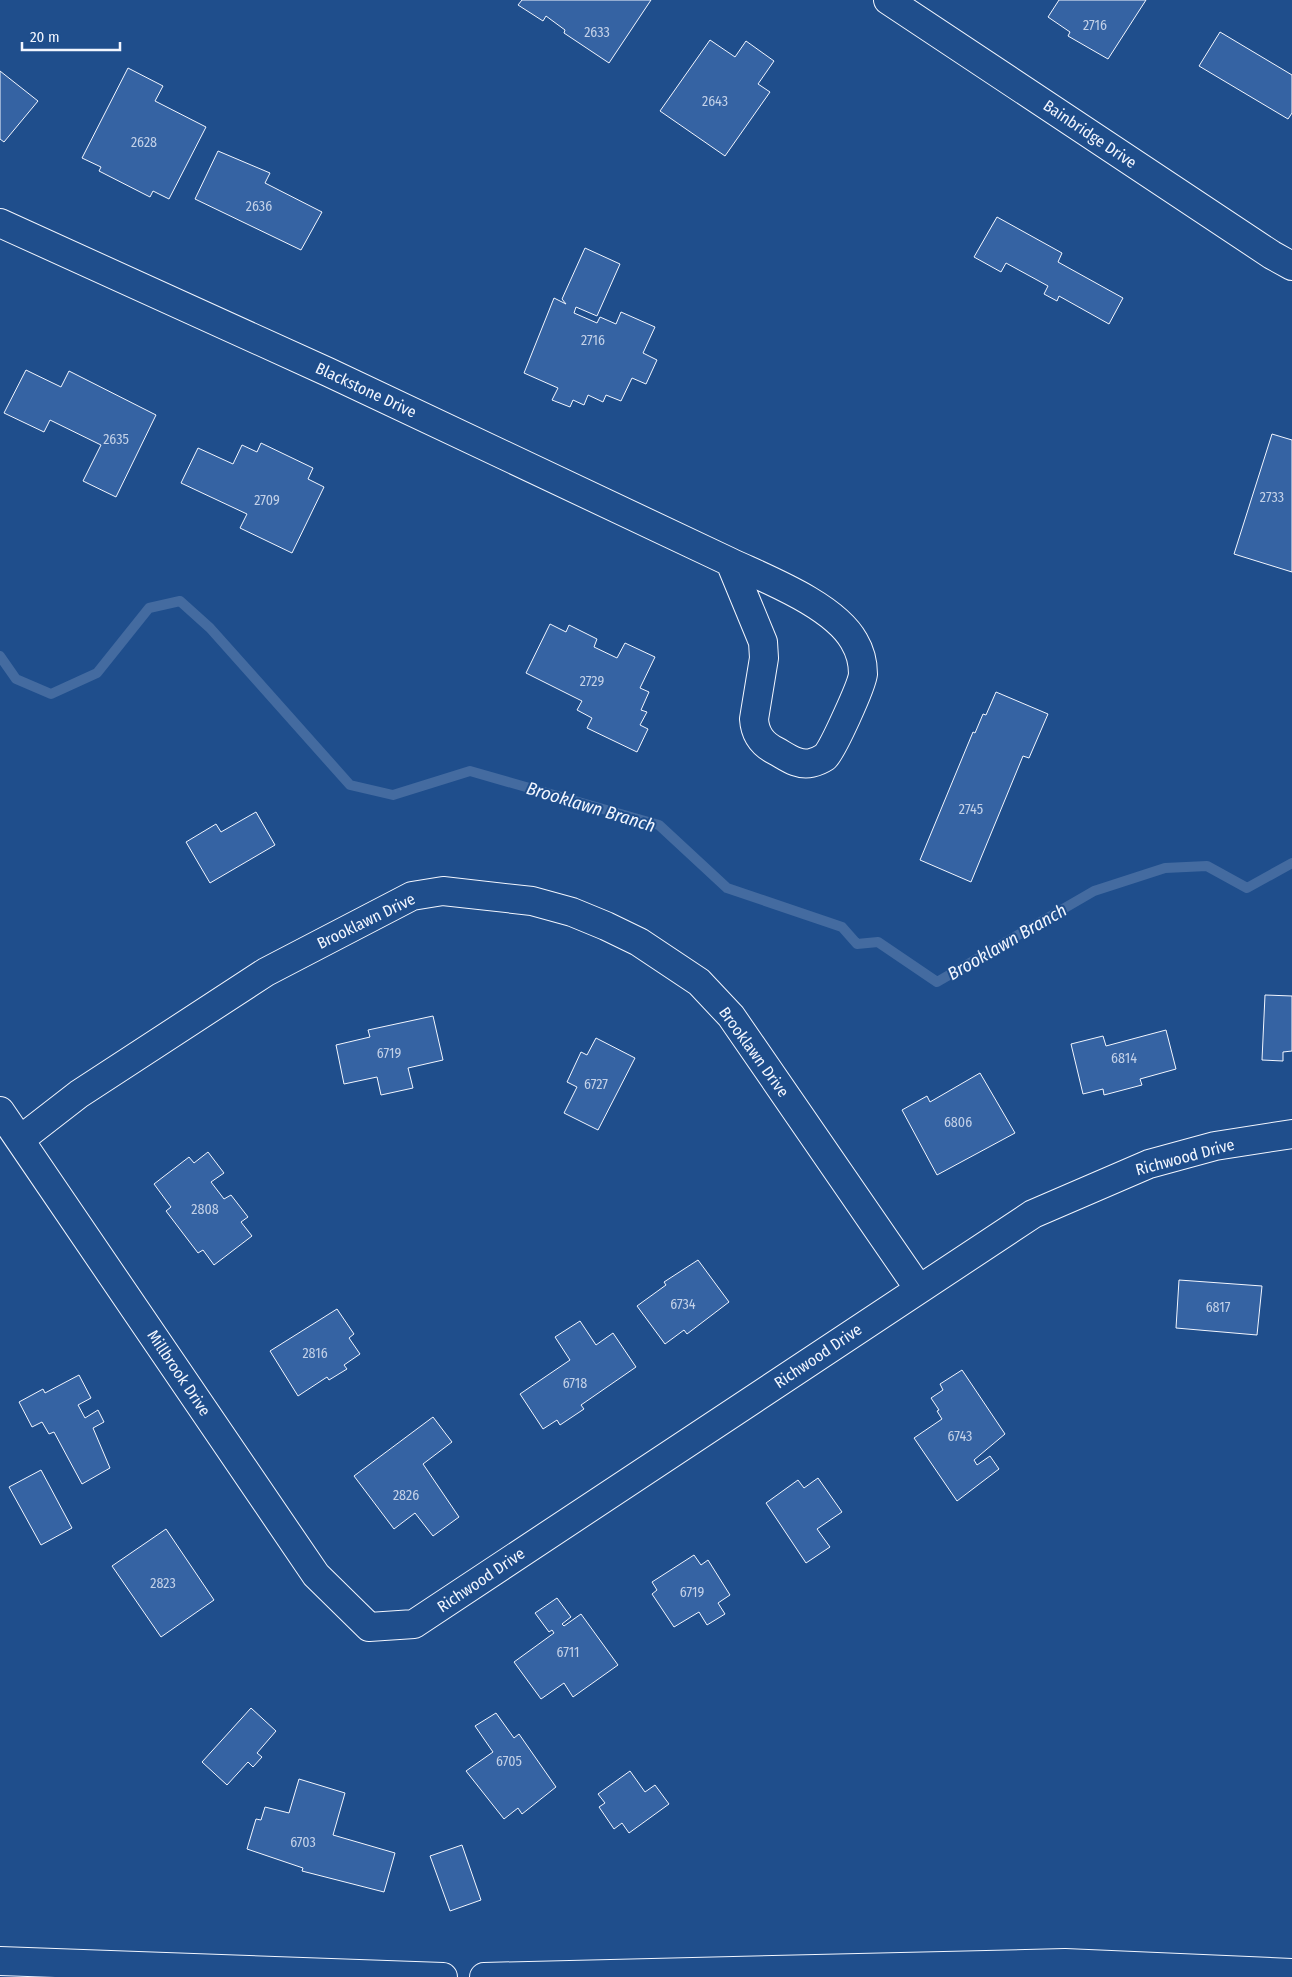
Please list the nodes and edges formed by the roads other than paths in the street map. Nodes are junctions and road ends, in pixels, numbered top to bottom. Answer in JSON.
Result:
{"nodes":[{"id":1,"x":888,"y":0,"type":"edge"},
{"id":2,"x":0,"y":223,"type":"edge"},
{"id":3,"x":1292,"y":266,"type":"edge"},
{"id":4,"x":730,"y":562,"type":"junction"},
{"id":5,"x":0,"y":1111,"type":"edge"},
{"id":6,"x":1292,"y":1134,"type":"edge"},
{"id":7,"x":21,"y":1139,"type":"junction"},
{"id":8,"x":919,"y":1289,"type":"junction"},
{"id":9,"x":369,"y":1627,"type":"joint"},
{"id":10,"x":0,"y":1961,"type":"edge"},
{"id":11,"x":1292,"y":1973,"type":"edge"},
{"id":12,"x":443,"y":1977,"type":"edge"},
{"id":13,"x":484,"y":1977,"type":"edge"}],
"edges":[{"from":1,"to":3,"type":"street","name":"Bainbridge Drive"},
{"from":2,"to":4,"type":"street","name":"Blackstone Drive"},
{"from":4,"to":4,"type":"street","name":"Blackstone Drive"},
{"from":5,"to":7,"type":"street","name":"Millbrook Drive"},
{"from":6,"to":8,"type":"street","name":"Richwood Drive"},
{"from":7,"to":8,"type":"street","name":"Brooklawn Drive"},
{"from":7,"to":9,"type":"street","name":"Millbrook Drive"},
{"from":8,"to":9,"type":"street","name":"Richwood Drive"},
{"from":10,"to":12,"type":"street"},
{"from":11,"to":13,"type":"street"}]}
